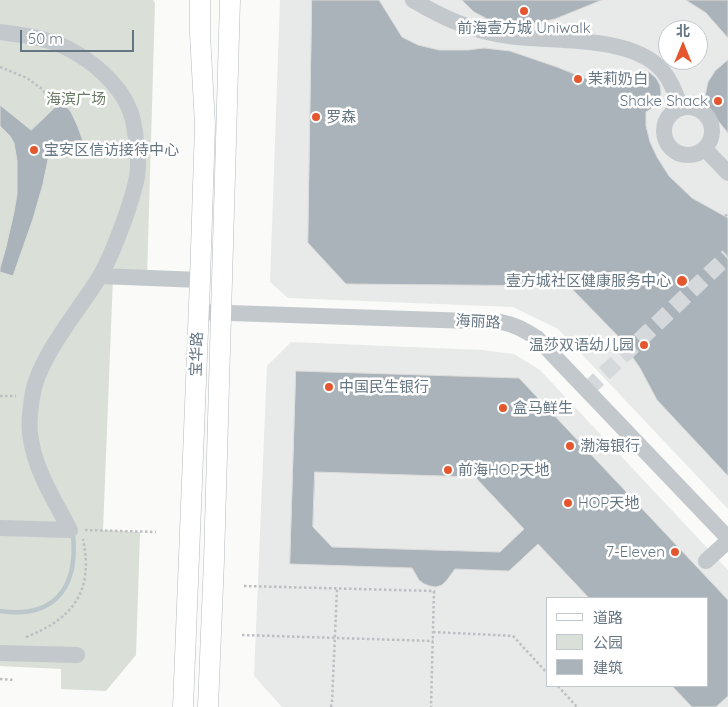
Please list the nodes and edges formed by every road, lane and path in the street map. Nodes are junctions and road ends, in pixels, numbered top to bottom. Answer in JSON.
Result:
{"nodes":[{"id":1,"x":413,"y":0,"type":"edge"},
{"id":2,"x":202,"y":4,"type":"edge"},
{"id":3,"x":229,"y":4,"type":"edge"},
{"id":4,"x":0,"y":32,"type":"edge"},
{"id":5,"x":0,"y":66,"type":"edge"},
{"id":6,"x":56,"y":107,"type":"dead end"},
{"id":7,"x":681,"y":108,"type":"junction"},
{"id":8,"x":704,"y":149,"type":"junction"},
{"id":9,"x":728,"y":173,"type":"edge"},
{"id":10,"x":100,"y":276,"type":"junction"},
{"id":11,"x":200,"y":280,"type":"junction"},
{"id":12,"x":199,"y":312,"type":"junction"},
{"id":13,"x":222,"y":313,"type":"junction"},
{"id":14,"x":0,"y":528,"type":"edge"},
{"id":15,"x":75,"y":530,"type":"junction"},
{"id":16,"x":156,"y":532,"type":"dead end"},
{"id":17,"x":728,"y":540,"type":"edge"},
{"id":18,"x":706,"y":561,"type":"dead end"},
{"id":19,"x":244,"y":586,"type":"dead end"},
{"id":20,"x":337,"y":588,"type":"junction"},
{"id":21,"x":188,"y":598,"type":"junction"},
{"id":22,"x":213,"y":600,"type":"junction"},
{"id":23,"x":433,"y":632,"type":"junction"},
{"id":24,"x":242,"y":635,"type":"dead end"},
{"id":25,"x":25,"y":638,"type":"dead end"},
{"id":26,"x":335,"y":638,"type":"junction"},
{"id":27,"x":433,"y":641,"type":"junction"},
{"id":28,"x":0,"y":653,"type":"edge"},
{"id":29,"x":77,"y":656,"type":"dead end"},
{"id":30,"x":546,"y":672,"type":"edge"},
{"id":31,"x":0,"y":679,"type":"edge"},
{"id":32,"x":15,"y":680,"type":"dead end"},
{"id":33,"x":559,"y":687,"type":"edge"},
{"id":34,"x":183,"y":707,"type":"edge"},
{"id":35,"x":208,"y":707,"type":"edge"},
{"id":36,"x":331,"y":707,"type":"edge"},
{"id":37,"x":431,"y":707,"type":"edge"},
{"id":38,"x":577,"y":707,"type":"edge"}],
"edges":[{"from":1,"to":7,"type":"street"},
{"from":2,"to":11,"type":"main road","name":"宝华路"},
{"from":3,"to":13,"type":"main road","name":"宝华路"},
{"from":4,"to":10,"type":"street"},
{"from":5,"to":6,"type":"path"},
{"from":7,"to":8,"type":"street"},
{"from":7,"to":8,"type":"street"},
{"from":8,"to":9,"type":"street"},
{"from":10,"to":11,"type":"street"},
{"from":10,"to":15,"type":"street"},
{"from":11,"to":12,"type":"main road","name":"宝华路"},
{"from":12,"to":13,"type":"street","name":"海丽路"},
{"from":12,"to":21,"type":"main road","name":"宝华路"},
{"from":13,"to":17,"type":"street","name":"海丽路"},
{"from":13,"to":22,"type":"main road","name":"宝华路"},
{"from":14,"to":15,"type":"street"},
{"from":15,"to":16,"type":"path"},
{"from":15,"to":25,"type":"path"},
{"from":17,"to":18,"type":"street"},
{"from":19,"to":20,"type":"path"},
{"from":20,"to":23,"type":"path"},
{"from":20,"to":26,"type":"path"},
{"from":21,"to":22,"type":"main road"},
{"from":21,"to":34,"type":"main road","name":"宝华路"},
{"from":22,"to":35,"type":"main road","name":"宝华路"},
{"from":23,"to":27,"type":"path"},
{"from":23,"to":30,"type":"path"},
{"from":24,"to":26,"type":"path"},
{"from":26,"to":27,"type":"path"},
{"from":26,"to":36,"type":"path"},
{"from":27,"to":37,"type":"path"},
{"from":28,"to":29,"type":"street"},
{"from":31,"to":32,"type":"path"},
{"from":33,"to":38,"type":"path"}]}
